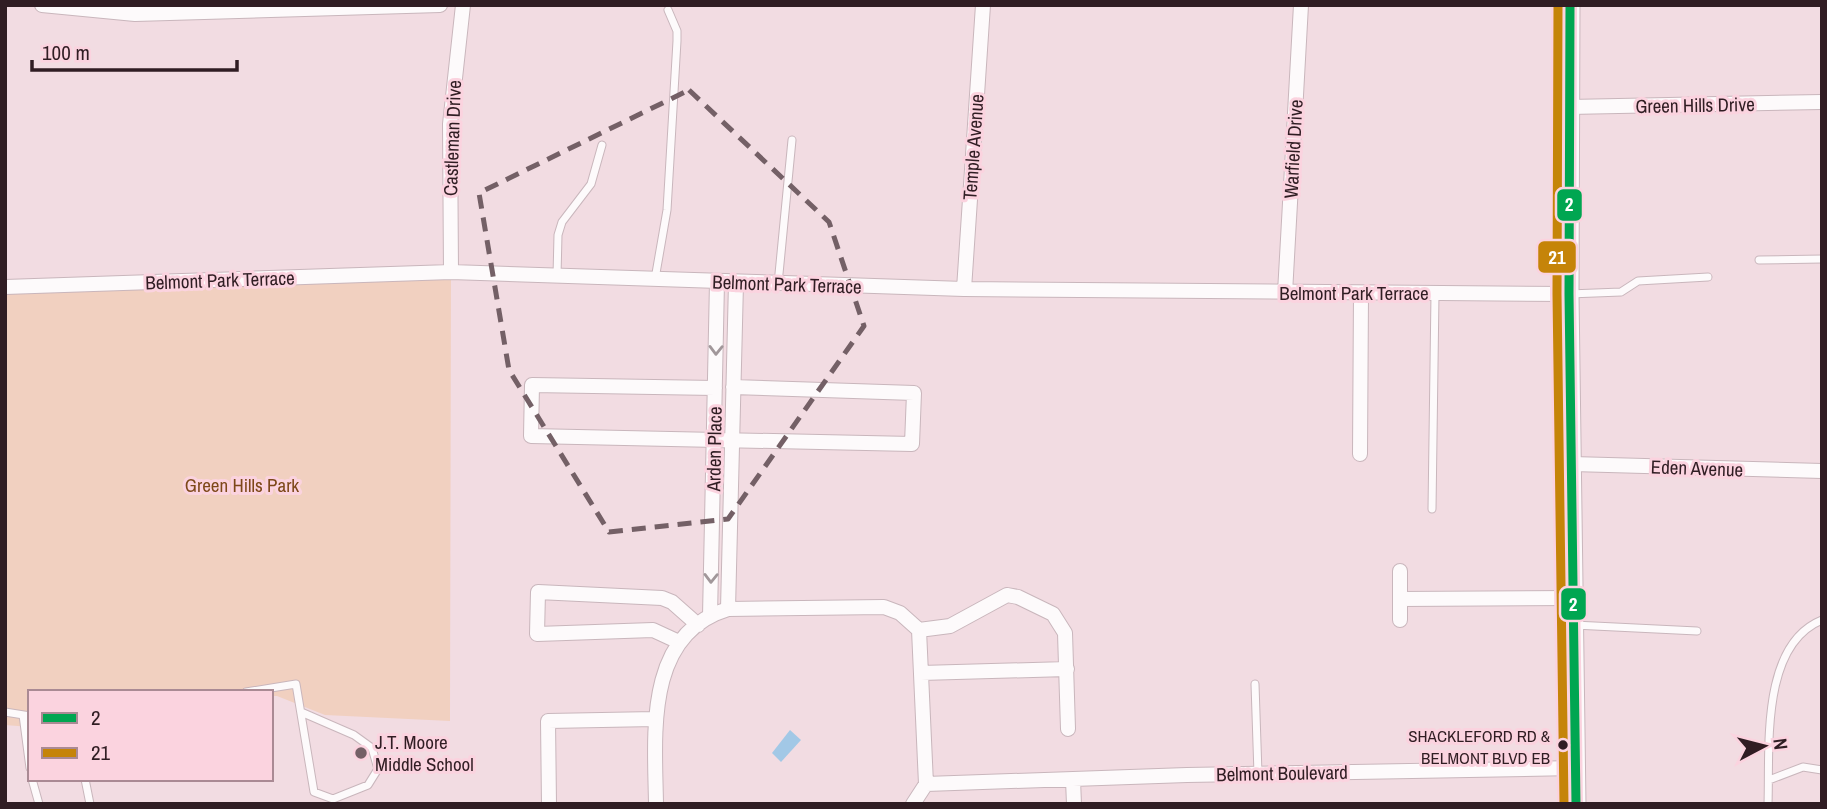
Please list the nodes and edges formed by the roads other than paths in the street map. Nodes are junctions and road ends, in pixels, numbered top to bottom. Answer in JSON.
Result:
{"nodes":[{"id":1,"x":42,"y":5,"type":"edge"},
{"id":2,"x":440,"y":5,"type":"edge"},
{"id":3,"x":463,"y":5,"type":"edge"},
{"id":4,"x":983,"y":5,"type":"edge"},
{"id":5,"x":1301,"y":5,"type":"edge"},
{"id":6,"x":1570,"y":5,"type":"edge"},
{"id":7,"x":668,"y":10,"type":"dead end"},
{"id":8,"x":1822,"y":102,"type":"edge"},
{"id":9,"x":1569,"y":107,"type":"junction"},
{"id":10,"x":792,"y":140,"type":"dead end"},
{"id":11,"x":603,"y":145,"type":"dead end"},
{"id":12,"x":1822,"y":259,"type":"edge"},
{"id":13,"x":1759,"y":260,"type":"dead end"},
{"id":14,"x":451,"y":272,"type":"junction"},
{"id":15,"x":557,"y":277,"type":"junction"},
{"id":16,"x":1708,"y":277,"type":"dead end"},
{"id":17,"x":655,"y":279,"type":"junction"},
{"id":18,"x":717,"y":282,"type":"junction"},
{"id":19,"x":736,"y":283,"type":"junction"},
{"id":20,"x":778,"y":284,"type":"junction"},
{"id":21,"x":5,"y":287,"type":"edge"},
{"id":22,"x":964,"y":289,"type":"junction"},
{"id":23,"x":1285,"y":293,"type":"junction"},
{"id":24,"x":1435,"y":293,"type":"junction"},
{"id":25,"x":1361,"y":294,"type":"junction"},
{"id":26,"x":1569,"y":294,"type":"junction"},
{"id":27,"x":733,"y":387,"type":"junction"},
{"id":28,"x":715,"y":388,"type":"junction"},
{"id":29,"x":714,"y":439,"type":"junction"},
{"id":30,"x":732,"y":440,"type":"junction"},
{"id":31,"x":1360,"y":454,"type":"dead end"},
{"id":32,"x":1572,"y":464,"type":"junction"},
{"id":33,"x":1822,"y":471,"type":"edge"},
{"id":34,"x":1433,"y":509,"type":"dead end"},
{"id":35,"x":1400,"y":571,"type":"dead end"},
{"id":36,"x":1574,"y":598,"type":"junction"},
{"id":37,"x":1400,"y":599,"type":"junction"},
{"id":38,"x":729,"y":609,"type":"junction"},
{"id":39,"x":1400,"y":620,"type":"dead end"},
{"id":40,"x":1822,"y":620,"type":"edge"},
{"id":41,"x":704,"y":621,"type":"junction"},
{"id":42,"x":1573,"y":625,"type":"junction"},
{"id":43,"x":919,"y":630,"type":"junction"},
{"id":44,"x":1697,"y":631,"type":"dead end"},
{"id":45,"x":679,"y":642,"type":"junction"},
{"id":46,"x":1067,"y":669,"type":"junction"},
{"id":47,"x":921,"y":673,"type":"junction"},
{"id":48,"x":1255,"y":684,"type":"dead end"},
{"id":49,"x":258,"y":690,"type":"edge"},
{"id":50,"x":5,"y":712,"type":"edge"},
{"id":51,"x":302,"y":712,"type":"junction"},
{"id":52,"x":27,"y":716,"type":"edge"},
{"id":53,"x":655,"y":719,"type":"junction"},
{"id":54,"x":1068,"y":729,"type":"dead end"},
{"id":55,"x":1575,"y":768,"type":"junction"},
{"id":56,"x":1822,"y":770,"type":"edge"},
{"id":57,"x":1258,"y":774,"type":"junction"},
{"id":58,"x":1073,"y":780,"type":"junction"},
{"id":59,"x":1769,"y":780,"type":"junction"},
{"id":60,"x":33,"y":781,"type":"edge"},
{"id":61,"x":85,"y":781,"type":"edge"},
{"id":62,"x":926,"y":784,"type":"junction"},
{"id":63,"x":39,"y":804,"type":"edge"},
{"id":64,"x":90,"y":804,"type":"edge"},
{"id":65,"x":549,"y":804,"type":"edge"},
{"id":66,"x":656,"y":804,"type":"edge"},
{"id":67,"x":914,"y":804,"type":"edge"},
{"id":68,"x":1074,"y":804,"type":"edge"},
{"id":69,"x":1576,"y":804,"type":"edge"},
{"id":70,"x":1768,"y":804,"type":"edge"}],
"edges":[{"from":1,"to":2,"type":"street"},
{"from":3,"to":14,"type":"street","name":"Castleman Drive"},
{"from":4,"to":22,"type":"street","name":"Temple Avenue"},
{"from":5,"to":23,"type":"street","name":"Warfield Drive"},
{"from":6,"to":9,"type":"street"},
{"from":7,"to":17,"type":"lane"},
{"from":8,"to":9,"type":"street","name":"Green Hills Drive"},
{"from":9,"to":26,"type":"street"},
{"from":10,"to":20,"type":"lane"},
{"from":11,"to":15,"type":"lane"},
{"from":12,"to":13,"type":"lane"},
{"from":14,"to":15,"type":"street","name":"Belmont Park Terrace"},
{"from":14,"to":21,"type":"street","name":"Belmont Park Terrace"},
{"from":15,"to":17,"type":"street","name":"Belmont Park Terrace"},
{"from":16,"to":26,"type":"lane"},
{"from":17,"to":18,"type":"street","name":"Belmont Park Terrace"},
{"from":18,"to":19,"type":"street","name":"Belmont Park Terrace"},
{"from":18,"to":28,"type":"street","name":"Arden Place","one_way":true},
{"from":19,"to":20,"type":"street","name":"Belmont Park Terrace"},
{"from":19,"to":27,"type":"street","name":"Arden Place"},
{"from":20,"to":22,"type":"street","name":"Belmont Park Terrace"},
{"from":22,"to":23,"type":"street","name":"Belmont Park Terrace"},
{"from":23,"to":25,"type":"street","name":"Belmont Park Terrace"},
{"from":24,"to":25,"type":"street","name":"Belmont Park Terrace"},
{"from":24,"to":26,"type":"street","name":"Belmont Park Terrace"},
{"from":24,"to":34,"type":"lane"},
{"from":25,"to":31,"type":"street"},
{"from":26,"to":32,"type":"street"},
{"from":27,"to":30,"type":"street","name":"Arden Place"},
{"from":27,"to":30,"type":"street"},
{"from":28,"to":29,"type":"street","name":"Arden Place"},
{"from":28,"to":29,"type":"street"},
{"from":29,"to":30,"type":"street"},
{"from":29,"to":41,"type":"street","name":"Arden Place","one_way":true},
{"from":30,"to":38,"type":"street","name":"Arden Place"},
{"from":32,"to":33,"type":"street","name":"Eden Avenue"},
{"from":32,"to":36,"type":"street"},
{"from":35,"to":37,"type":"street"},
{"from":36,"to":37,"type":"street"},
{"from":36,"to":42,"type":"street"},
{"from":37,"to":39,"type":"street"},
{"from":38,"to":41,"type":"street"},
{"from":38,"to":43,"type":"street"},
{"from":40,"to":59,"type":"lane"},
{"from":41,"to":45,"type":"street"},
{"from":41,"to":45,"type":"street"},
{"from":42,"to":44,"type":"lane"},
{"from":42,"to":55,"type":"street"},
{"from":43,"to":46,"type":"street"},
{"from":43,"to":47,"type":"street"},
{"from":45,"to":53,"type":"street"},
{"from":46,"to":47,"type":"street"},
{"from":46,"to":54,"type":"street"},
{"from":47,"to":62,"type":"street"},
{"from":48,"to":57,"type":"lane"},
{"from":49,"to":51,"type":"lane"},
{"from":50,"to":52,"type":"lane"},
{"from":51,"to":51,"type":"lane"},
{"from":53,"to":65,"type":"street"},
{"from":53,"to":66,"type":"street"},
{"from":55,"to":57,"type":"street","name":"Belmont Boulevard"},
{"from":55,"to":69,"type":"street"},
{"from":56,"to":59,"type":"lane"},
{"from":57,"to":58,"type":"street","name":"Belmont Boulevard"},
{"from":58,"to":62,"type":"street","name":"Belmont Boulevard"},
{"from":58,"to":68,"type":"street"},
{"from":59,"to":70,"type":"lane"},
{"from":60,"to":63,"type":"lane"},
{"from":61,"to":64,"type":"lane"},
{"from":62,"to":67,"type":"street"}]}
